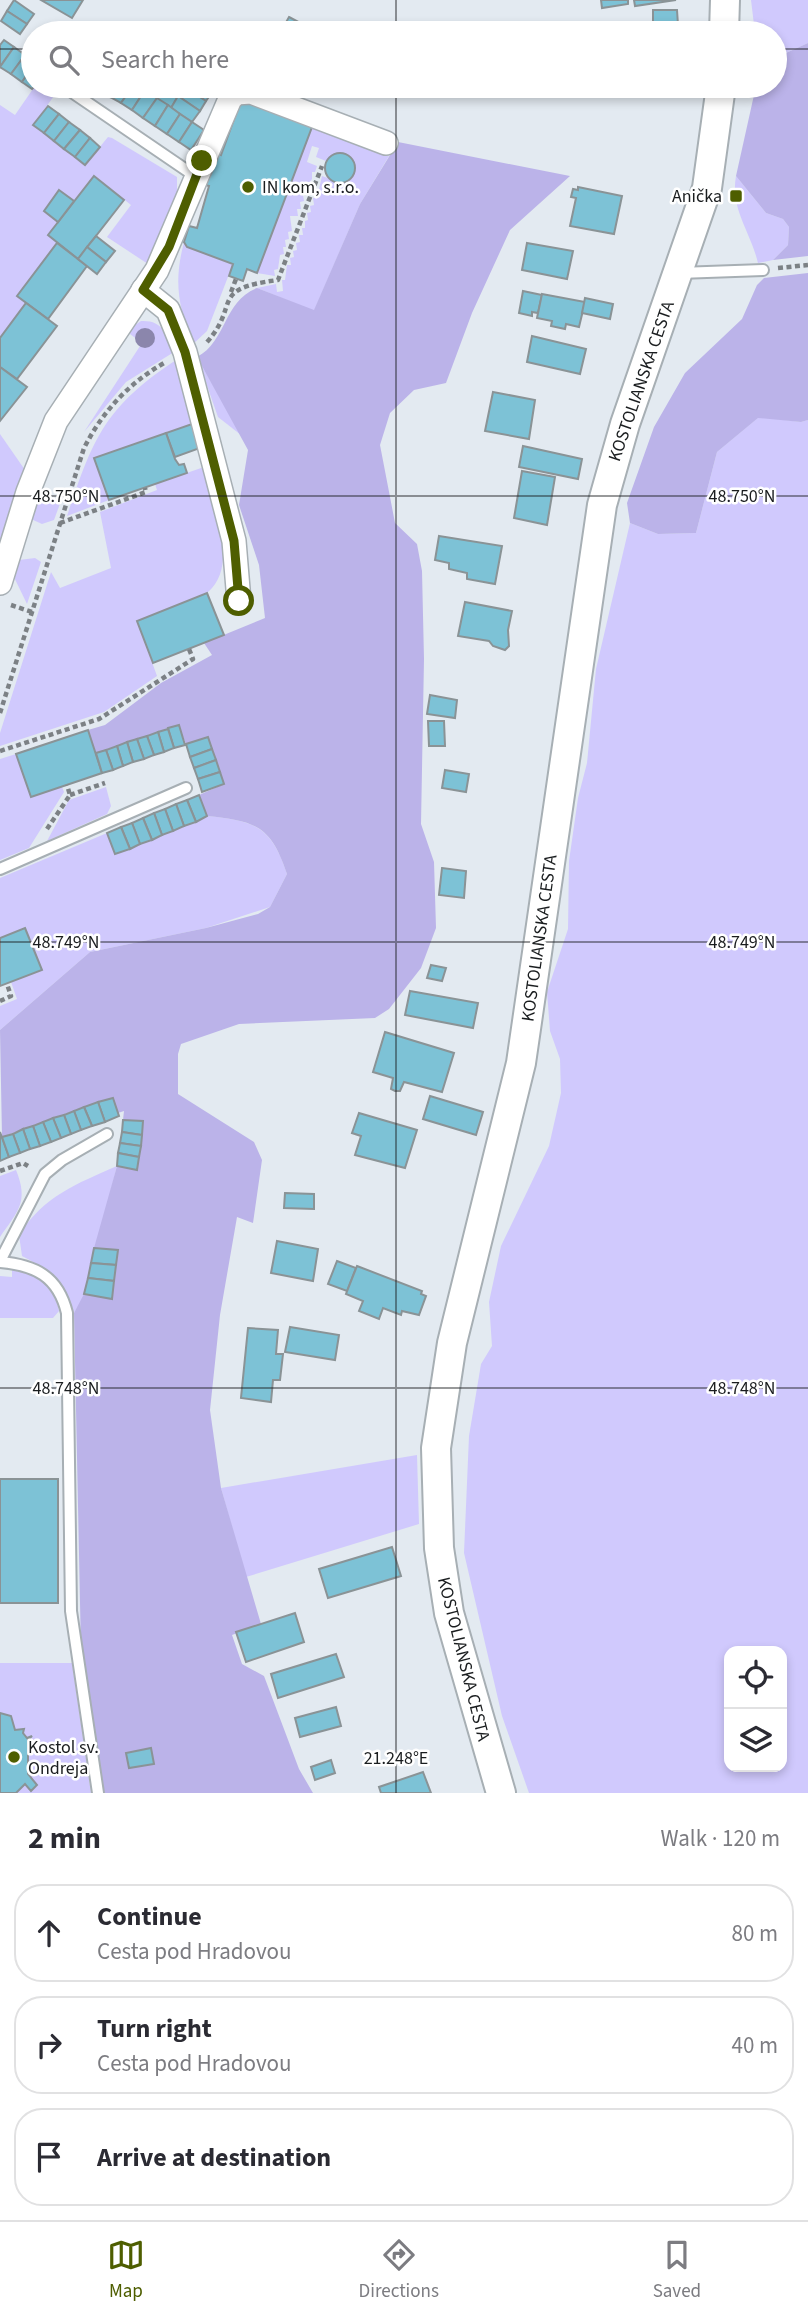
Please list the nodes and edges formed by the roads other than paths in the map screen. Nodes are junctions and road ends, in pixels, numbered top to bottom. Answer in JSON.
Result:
{"nodes":[{"id":1,"x":725,"y":0,"type":"edge"},
{"id":2,"x":724,"y":21,"type":"edge"},
{"id":3,"x":81,"y":98,"type":"edge"},
{"id":4,"x":232,"y":98,"type":"edge"},
{"id":5,"x":262,"y":98,"type":"edge"},
{"id":6,"x":719,"y":98,"type":"edge"},
{"id":7,"x":386,"y":143,"type":"dead end"},
{"id":8,"x":195,"y":176,"type":"junction"},
{"id":9,"x":763,"y":270,"type":"road end"},
{"id":10,"x":679,"y":273,"type":"junction"},
{"id":11,"x":143,"y":290,"type":"junction"},
{"id":12,"x":1,"y":593,"type":"edge"},
{"id":13,"x":239,"y":601,"type":"dead end"},
{"id":14,"x":186,"y":788,"type":"dead end"},
{"id":15,"x":0,"y":869,"type":"edge"},
{"id":16,"x":107,"y":1134,"type":"dead end"},
{"id":17,"x":0,"y":1261,"type":"edge"},
{"id":18,"x":98,"y":1793,"type":"edge"},
{"id":19,"x":501,"y":1793,"type":"edge"}],
"edges":[{"from":1,"to":2,"type":"street"},
{"from":3,"to":8,"type":"lane"},
{"from":4,"to":8,"type":"street"},
{"from":5,"to":7,"type":"street"},
{"from":6,"to":10,"type":"street","name":"KOSTOLIANSKA CESTA"},
{"from":8,"to":11,"type":"street"},
{"from":9,"to":10,"type":"lane"},
{"from":10,"to":19,"type":"street","name":"KOSTOLIANSKA CESTA"},
{"from":11,"to":12,"type":"street"},
{"from":11,"to":13,"type":"street"},
{"from":14,"to":15,"type":"lane"},
{"from":16,"to":17,"type":"lane"},
{"from":17,"to":18,"type":"lane"}]}
